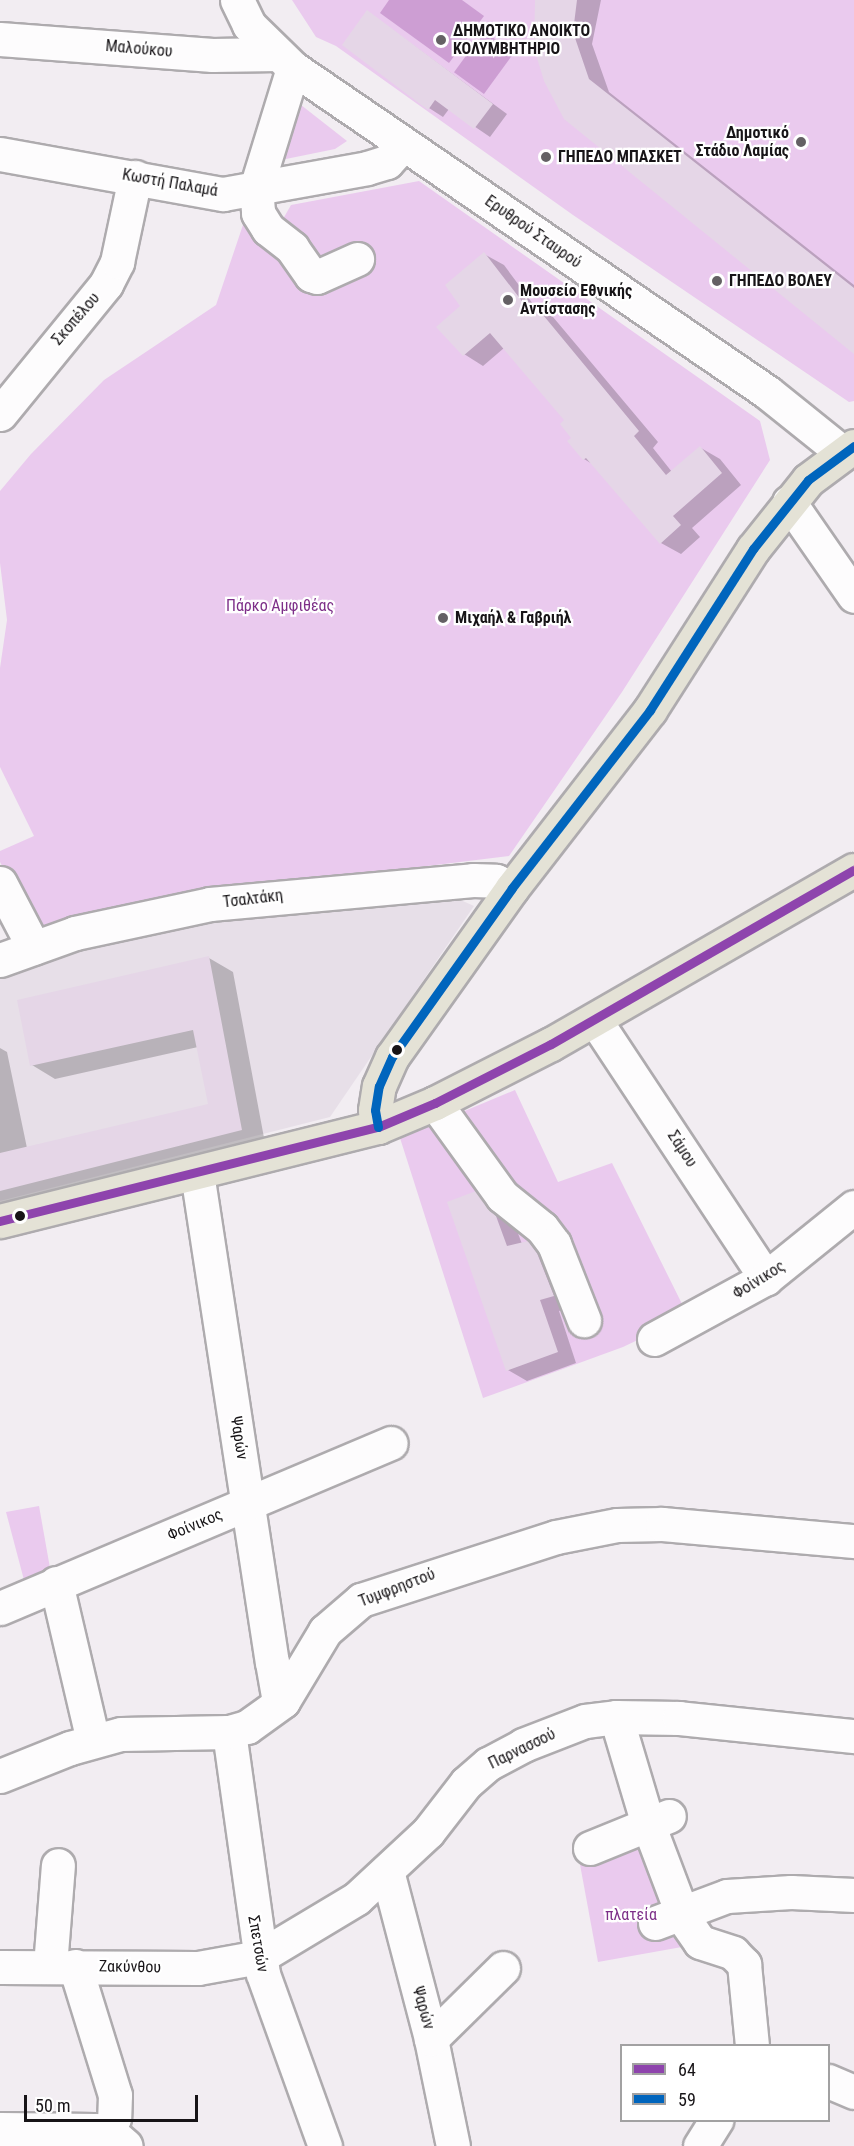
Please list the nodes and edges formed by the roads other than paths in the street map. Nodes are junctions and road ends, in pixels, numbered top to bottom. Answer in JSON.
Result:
{"nodes":[{"id":1,"x":237,"y":0,"type":"edge"},
{"id":2,"x":0,"y":39,"type":"edge"},
{"id":3,"x":286,"y":61,"type":"junction"},
{"id":4,"x":403,"y":144,"type":"junction"},
{"id":5,"x":0,"y":154,"type":"edge"},
{"id":6,"x":135,"y":177,"type":"junction"},
{"id":7,"x":256,"y":188,"type":"junction"},
{"id":8,"x":357,"y":259,"type":"dead end"},
{"id":9,"x":0,"y":414,"type":"edge"},
{"id":10,"x":848,"y":449,"type":"edge"},
{"id":11,"x":789,"y":502,"type":"junction"},
{"id":12,"x":854,"y":596,"type":"edge"},
{"id":13,"x":854,"y":870,"type":"edge"},
{"id":14,"x":0,"y":883,"type":"edge"},
{"id":15,"x":513,"y":888,"type":"junction"},
{"id":16,"x":34,"y":948,"type":"junction"},
{"id":17,"x":0,"y":960,"type":"edge"},
{"id":18,"x":595,"y":1020,"type":"junction"},
{"id":19,"x":435,"y":1103,"type":"junction"},
{"id":20,"x":378,"y":1127,"type":"junction"},
{"id":21,"x":197,"y":1173,"type":"junction"},
{"id":22,"x":854,"y":1207,"type":"edge"},
{"id":23,"x":0,"y":1221,"type":"edge"},
{"id":24,"x":766,"y":1278,"type":"junction"},
{"id":25,"x":584,"y":1320,"type":"dead end"},
{"id":26,"x":654,"y":1339,"type":"dead end"},
{"id":27,"x":391,"y":1443,"type":"dead end"},
{"id":28,"x":250,"y":1502,"type":"junction"},
{"id":29,"x":854,"y":1541,"type":"edge"},
{"id":30,"x":56,"y":1583,"type":"junction"},
{"id":31,"x":0,"y":1606,"type":"edge"},
{"id":32,"x":288,"y":1695,"type":"junction"},
{"id":33,"x":616,"y":1717,"type":"junction"},
{"id":34,"x":229,"y":1732,"type":"junction"},
{"id":35,"x":854,"y":1736,"type":"edge"},
{"id":36,"x":93,"y":1741,"type":"junction"},
{"id":37,"x":0,"y":1776,"type":"edge"},
{"id":38,"x":659,"y":1820,"type":"junction"},
{"id":39,"x":590,"y":1848,"type":"dead end"},
{"id":40,"x":58,"y":1865,"type":"dead end"},
{"id":41,"x":387,"y":1871,"type":"junction"},
{"id":42,"x":854,"y":1895,"type":"edge"},
{"id":43,"x":668,"y":1919,"type":"junction"},
{"id":44,"x":259,"y":1957,"type":"junction"},
{"id":45,"x":62,"y":1966,"type":"junction"},
{"id":46,"x":0,"y":1967,"type":"edge"},
{"id":47,"x":503,"y":1968,"type":"dead end"},
{"id":48,"x":432,"y":2039,"type":"junction"},
{"id":49,"x":752,"y":2044,"type":"edge"},
{"id":50,"x":830,"y":2082,"type":"edge"},
{"id":51,"x":854,"y":2092,"type":"edge"},
{"id":52,"x":715,"y":2122,"type":"edge"},
{"id":53,"x":0,"y":2129,"type":"edge"},
{"id":54,"x":120,"y":2132,"type":"edge"},
{"id":55,"x":325,"y":2146,"type":"edge"},
{"id":56,"x":453,"y":2146,"type":"edge"},
{"id":57,"x":700,"y":2146,"type":"edge"}],
"edges":[{"from":1,"to":3,"type":"street","name":"Ερυθρού Σταυρού"},
{"from":2,"to":3,"type":"street","name":"Μαλούκου"},
{"from":3,"to":4,"type":"street","name":"Ερυθρού Σταυρού"},
{"from":3,"to":7,"type":"street"},
{"from":4,"to":7,"type":"street","name":"Κωστή Παλαμά"},
{"from":4,"to":10,"type":"street","name":"Ερυθρού Σταυρού"},
{"from":5,"to":6,"type":"street","name":"Κωστή Παλαμά"},
{"from":6,"to":7,"type":"street","name":"Κωστή Παλαμά"},
{"from":6,"to":9,"type":"street","name":"Σκοπέλου"},
{"from":7,"to":8,"type":"street"},
{"from":10,"to":11,"type":"main road"},
{"from":11,"to":12,"type":"street"},
{"from":11,"to":15,"type":"main road"},
{"from":13,"to":18,"type":"main road"},
{"from":14,"to":16,"type":"street"},
{"from":15,"to":16,"type":"street","name":"Τσαλτάκη"},
{"from":15,"to":20,"type":"main road"},
{"from":16,"to":17,"type":"street","name":"Τσαλτάκη"},
{"from":18,"to":19,"type":"main road"},
{"from":18,"to":24,"type":"street","name":"Σάμου"},
{"from":19,"to":20,"type":"main road"},
{"from":19,"to":25,"type":"street"},
{"from":20,"to":21,"type":"main road"},
{"from":21,"to":23,"type":"main road"},
{"from":21,"to":28,"type":"street","name":"Ψαρών"},
{"from":22,"to":24,"type":"street","name":"Φοίνικος"},
{"from":24,"to":26,"type":"street","name":"Φοίνικος"},
{"from":27,"to":28,"type":"street","name":"Φοίνικος"},
{"from":28,"to":30,"type":"street","name":"Φοίνικος"},
{"from":28,"to":32,"type":"street","name":"Ψαρών"},
{"from":29,"to":32,"type":"street","name":"Τυμφρηστού"},
{"from":30,"to":31,"type":"street","name":"Φοίνικος"},
{"from":30,"to":36,"type":"street"},
{"from":32,"to":34,"type":"street","name":"Τυμφρηστού"},
{"from":33,"to":35,"type":"street","name":"Παρνασσού"},
{"from":33,"to":38,"type":"street"},
{"from":33,"to":41,"type":"street","name":"Παρνασσού"},
{"from":34,"to":36,"type":"street","name":"Τυμφρηστού"},
{"from":34,"to":44,"type":"street","name":"Σπετσών"},
{"from":36,"to":37,"type":"street","name":"Τυμφρηστού"},
{"from":38,"to":39,"type":"street"},
{"from":38,"to":43,"type":"street"},
{"from":40,"to":45,"type":"street"},
{"from":41,"to":44,"type":"street","name":"Παρνασσού"},
{"from":41,"to":48,"type":"street","name":"Ψαρών"},
{"from":42,"to":43,"type":"street"},
{"from":43,"to":49,"type":"street"},
{"from":44,"to":45,"type":"street","name":"Ζακύνθου"},
{"from":44,"to":55,"type":"street","name":"Σπετσών"},
{"from":45,"to":46,"type":"street","name":"Ζακύνθου"},
{"from":45,"to":54,"type":"street"},
{"from":47,"to":48,"type":"street"},
{"from":48,"to":56,"type":"street","name":"Ψαρών"},
{"from":50,"to":51,"type":"street"},
{"from":52,"to":57,"type":"street"},
{"from":53,"to":54,"type":"street"}]}
